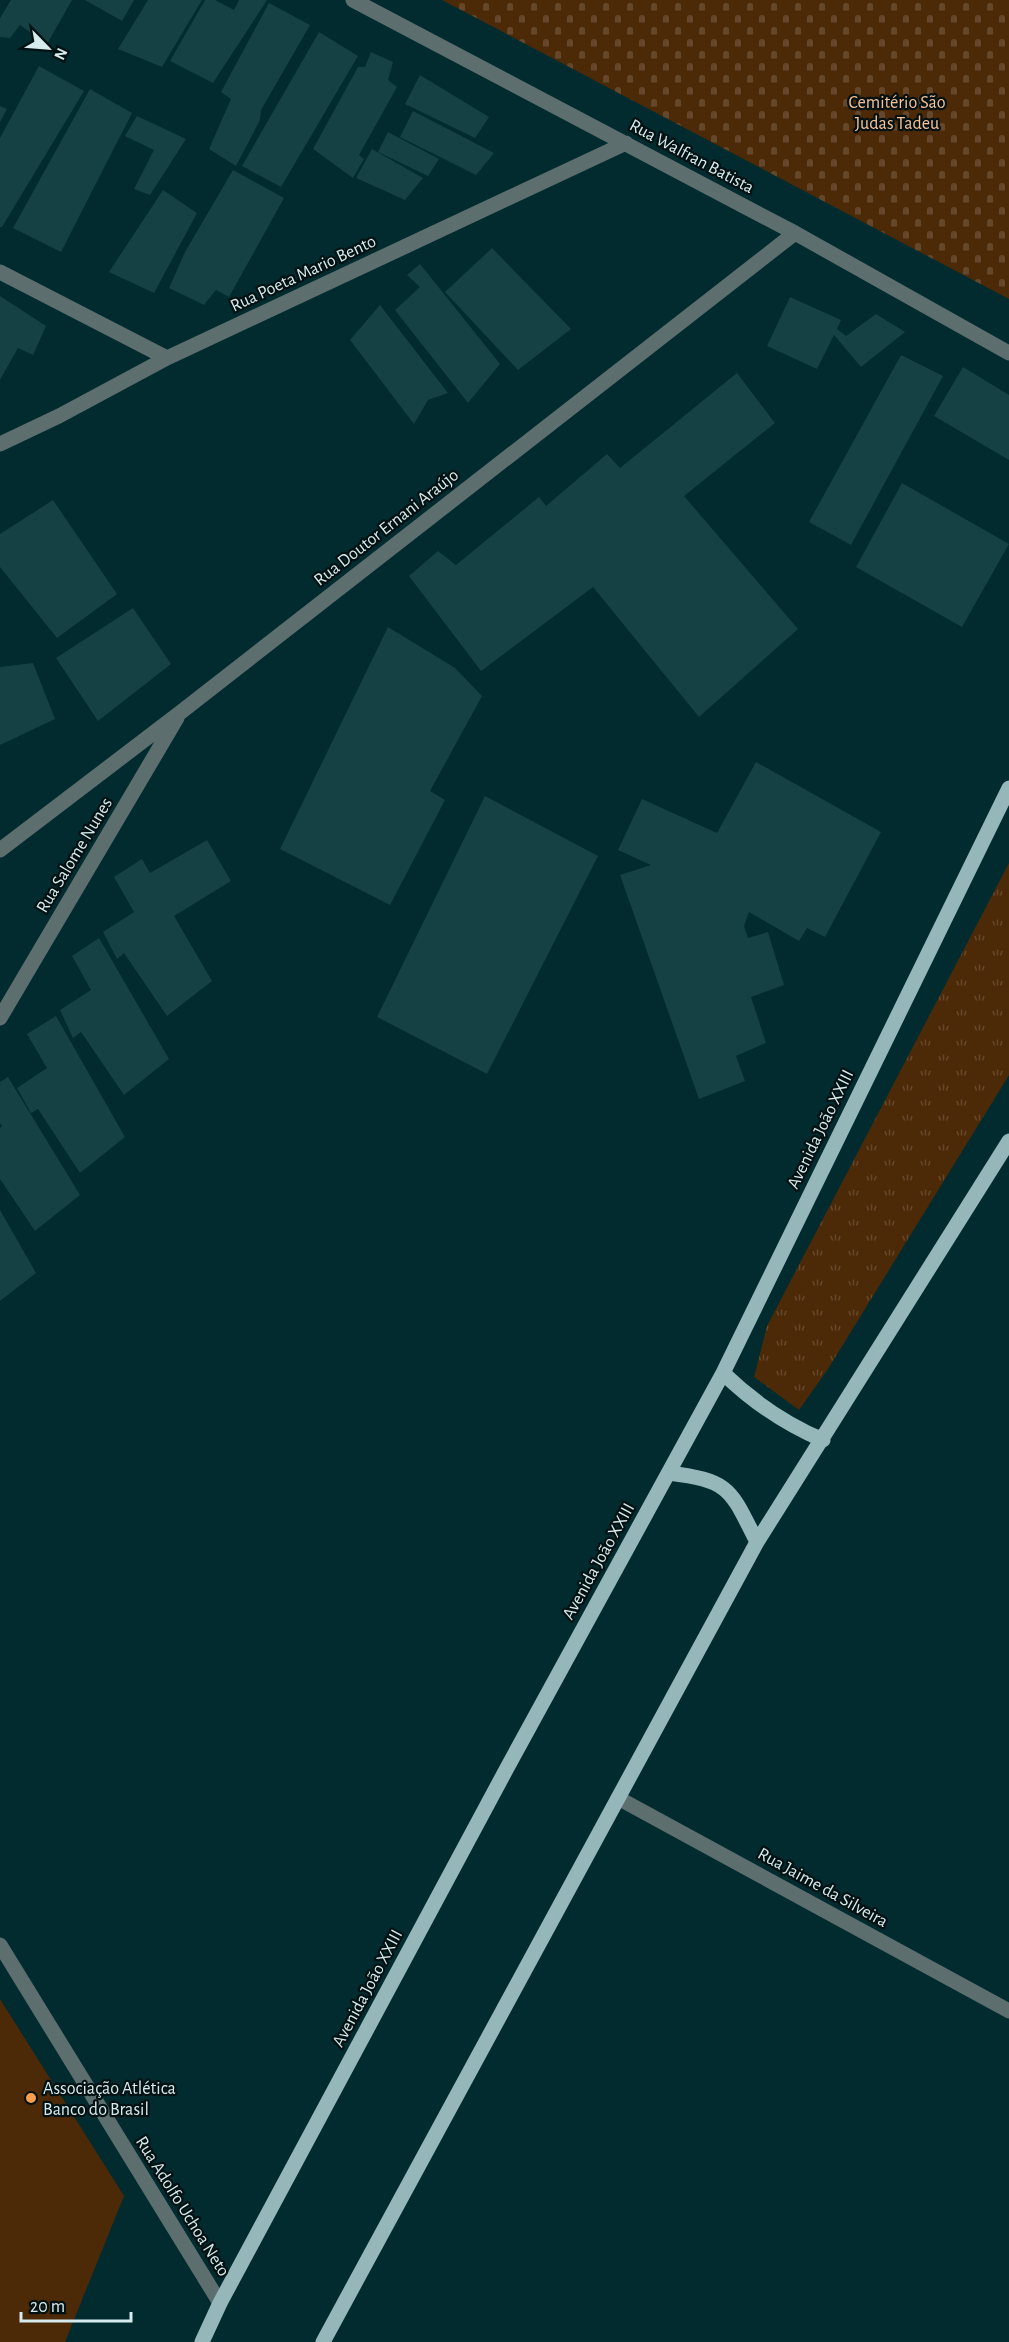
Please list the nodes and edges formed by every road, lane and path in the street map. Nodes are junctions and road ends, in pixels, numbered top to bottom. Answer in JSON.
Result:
{"nodes":[{"id":1,"x":353,"y":0,"type":"edge"},
{"id":2,"x":626,"y":143,"type":"junction"},
{"id":3,"x":795,"y":233,"type":"junction"},
{"id":4,"x":0,"y":272,"type":"edge"},
{"id":5,"x":1009,"y":353,"type":"edge"},
{"id":6,"x":167,"y":358,"type":"junction"},
{"id":7,"x":0,"y":444,"type":"edge"},
{"id":8,"x":182,"y":712,"type":"junction"},
{"id":9,"x":1009,"y":788,"type":"edge"},
{"id":10,"x":0,"y":850,"type":"edge"},
{"id":11,"x":0,"y":1018,"type":"edge"},
{"id":12,"x":1009,"y":1142,"type":"edge"},
{"id":13,"x":1004,"y":1162,"type":"edge"},
{"id":14,"x":723,"y":1373,"type":"junction"},
{"id":15,"x":823,"y":1440,"type":"junction"},
{"id":16,"x":669,"y":1473,"type":"junction"},
{"id":17,"x":757,"y":1542,"type":"junction"},
{"id":18,"x":618,"y":1798,"type":"junction"},
{"id":19,"x":0,"y":1945,"type":"edge"},
{"id":20,"x":1009,"y":2011,"type":"edge"},
{"id":21,"x":220,"y":2303,"type":"junction"},
{"id":22,"x":202,"y":2342,"type":"edge"},
{"id":23,"x":324,"y":2342,"type":"edge"}],
"edges":[{"from":1,"to":2,"type":"street","name":"Rua Walfran Batista"},
{"from":2,"to":3,"type":"street","name":"Rua Walfran Batista"},
{"from":2,"to":6,"type":"street","name":"Rua Poeta Mario Bento"},
{"from":3,"to":5,"type":"street","name":"Rua Walfran Batista"},
{"from":3,"to":8,"type":"street","name":"Rua Doutor Ernani Araújo"},
{"from":4,"to":6,"type":"street"},
{"from":6,"to":7,"type":"street","name":"Rua Poeta Mario Bento"},
{"from":8,"to":10,"type":"street","name":"Rua Doutor Ernani Araújo"},
{"from":8,"to":11,"type":"street","name":"Rua Salome Nunes"},
{"from":9,"to":14,"type":"main road","name":"Avenida João XXIII"},
{"from":12,"to":13,"type":"main road"},
{"from":13,"to":15,"type":"main road"},
{"from":14,"to":15,"type":"main road"},
{"from":14,"to":16,"type":"main road","name":"Avenida João XXIII"},
{"from":15,"to":17,"type":"main road"},
{"from":16,"to":17,"type":"main road"},
{"from":16,"to":21,"type":"main road","name":"Avenida João XXIII"},
{"from":17,"to":18,"type":"main road"},
{"from":18,"to":20,"type":"street","name":"Rua Jaime da Silveira"},
{"from":18,"to":23,"type":"main road"},
{"from":19,"to":21,"type":"street","name":"Rua Adolfo Uchoa Neto"},
{"from":21,"to":22,"type":"main road","name":"Avenida João XXIII"}]}
